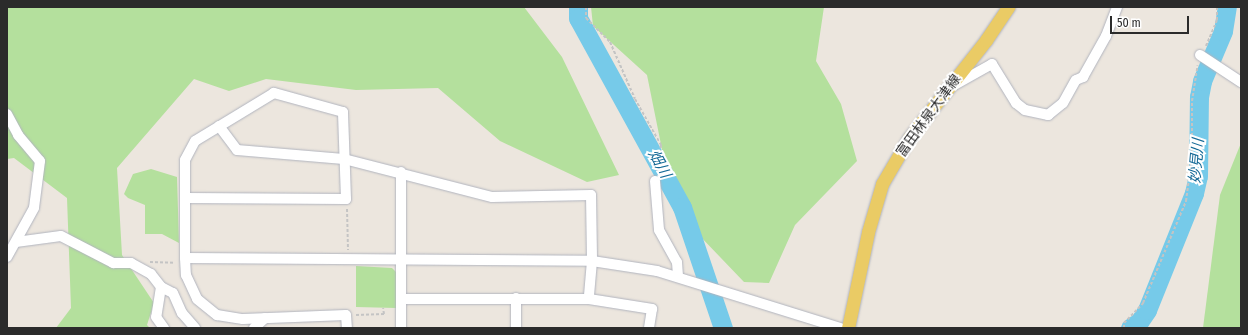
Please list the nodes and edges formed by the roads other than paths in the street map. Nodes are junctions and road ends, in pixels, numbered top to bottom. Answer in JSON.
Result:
{"nodes":[{"id":1,"x":1008,"y":7,"type":"edge"},
{"id":2,"x":1117,"y":7,"type":"edge"},
{"id":3,"x":1200,"y":55,"type":"road end"},
{"id":4,"x":1241,"y":82,"type":"edge"},
{"id":5,"x":949,"y":87,"type":"junction"},
{"id":6,"x":7,"y":114,"type":"edge"},
{"id":7,"x":219,"y":126,"type":"junction"},
{"id":8,"x":344,"y":159,"type":"junction"},
{"id":9,"x":401,"y":172,"type":"junction"},
{"id":10,"x":655,"y":181,"type":"road end"},
{"id":11,"x":186,"y":198,"type":"junction"},
{"id":12,"x":16,"y":242,"type":"junction"},
{"id":13,"x":7,"y":257,"type":"edge"},
{"id":14,"x":401,"y":260,"type":"junction"},
{"id":15,"x":181,"y":261,"type":"junction"},
{"id":16,"x":592,"y":261,"type":"junction"},
{"id":17,"x":678,"y":276,"type":"junction"},
{"id":18,"x":160,"y":287,"type":"junction"},
{"id":19,"x":516,"y":298,"type":"junction"},
{"id":20,"x":401,"y":299,"type":"junction"},
{"id":21,"x":589,"y":299,"type":"junction"},
{"id":22,"x":265,"y":318,"type":"junction"},
{"id":23,"x":164,"y":328,"type":"edge"},
{"id":24,"x":195,"y":328,"type":"edge"},
{"id":25,"x":254,"y":328,"type":"edge"},
{"id":26,"x":347,"y":328,"type":"edge"},
{"id":27,"x":400,"y":328,"type":"edge"},
{"id":28,"x":516,"y":328,"type":"edge"},
{"id":29,"x":649,"y":328,"type":"edge"},
{"id":30,"x":840,"y":328,"type":"edge"},
{"id":31,"x":848,"y":328,"type":"edge"}],
"edges":[{"from":1,"to":5,"type":"main road","name":"富田林泉大津線"},
{"from":2,"to":5,"type":"street"},
{"from":3,"to":4,"type":"street"},
{"from":5,"to":31,"type":"main road","name":"富田林泉大津線"},
{"from":6,"to":12,"type":"street"},
{"from":7,"to":8,"type":"street"},
{"from":7,"to":8,"type":"street"},
{"from":7,"to":11,"type":"street"},
{"from":8,"to":9,"type":"street"},
{"from":8,"to":11,"type":"street"},
{"from":9,"to":14,"type":"street"},
{"from":9,"to":16,"type":"street"},
{"from":10,"to":17,"type":"street"},
{"from":11,"to":15,"type":"street"},
{"from":12,"to":13,"type":"street"},
{"from":12,"to":18,"type":"street"},
{"from":14,"to":15,"type":"street"},
{"from":14,"to":16,"type":"street"},
{"from":14,"to":20,"type":"street"},
{"from":15,"to":22,"type":"street"},
{"from":16,"to":17,"type":"street"},
{"from":16,"to":21,"type":"street"},
{"from":17,"to":30,"type":"street"},
{"from":18,"to":23,"type":"street"},
{"from":18,"to":24,"type":"street"},
{"from":19,"to":20,"type":"street"},
{"from":19,"to":21,"type":"street"},
{"from":19,"to":28,"type":"street"},
{"from":20,"to":27,"type":"street"},
{"from":21,"to":29,"type":"street"},
{"from":22,"to":25,"type":"street"},
{"from":22,"to":26,"type":"street"}]}
